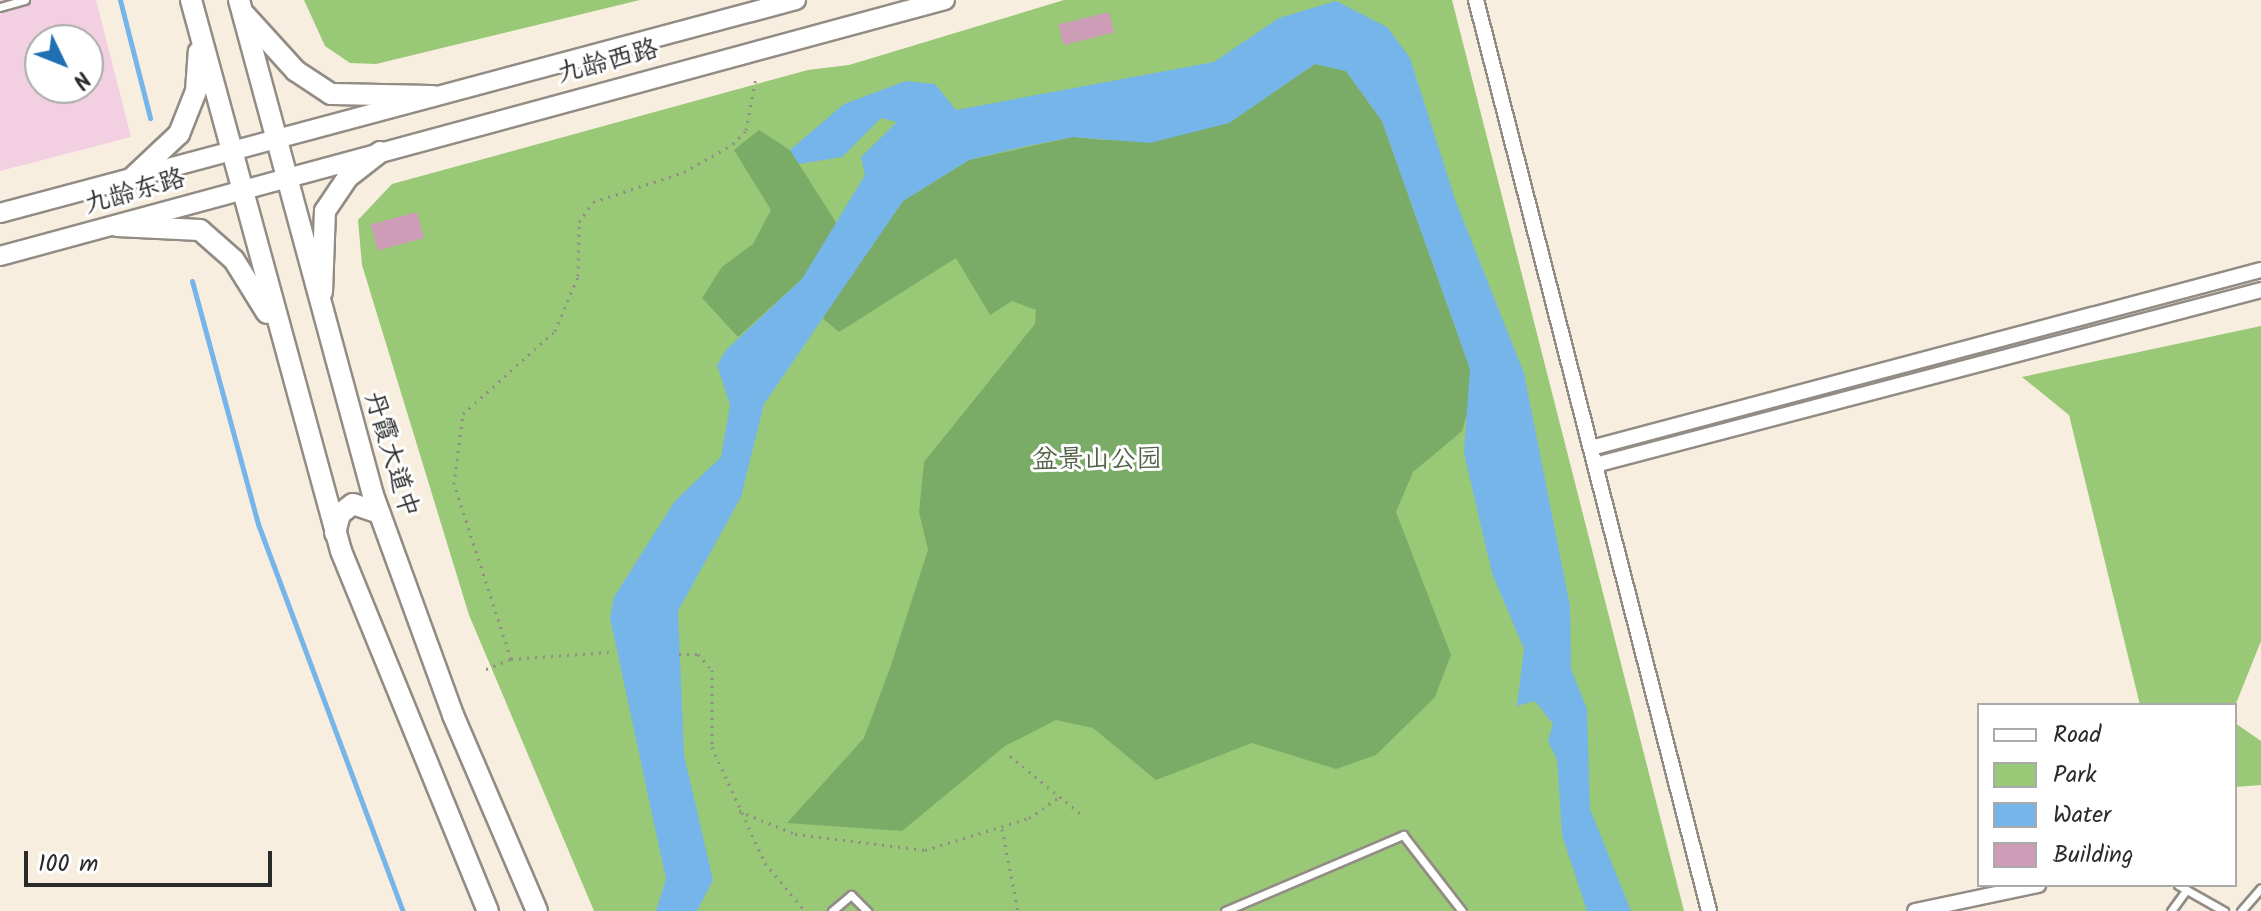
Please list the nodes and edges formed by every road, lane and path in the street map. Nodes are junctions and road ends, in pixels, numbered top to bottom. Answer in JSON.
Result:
{"nodes":[{"id":1,"x":25,"y":0,"type":"edge"},
{"id":2,"x":191,"y":0,"type":"edge"},
{"id":3,"x":796,"y":0,"type":"edge"},
{"id":4,"x":945,"y":0,"type":"edge"},
{"id":5,"x":1476,"y":0,"type":"edge"},
{"id":6,"x":241,"y":6,"type":"edge"},
{"id":7,"x":0,"y":7,"type":"edge"},
{"id":8,"x":200,"y":32,"type":"junction"},
{"id":9,"x":756,"y":78,"type":"dead end"},
{"id":10,"x":433,"y":96,"type":"junction"},
{"id":11,"x":274,"y":140,"type":"junction"},
{"id":12,"x":230,"y":152,"type":"junction"},
{"id":13,"x":380,"y":152,"type":"junction"},
{"id":14,"x":131,"y":179,"type":"junction"},
{"id":15,"x":284,"y":179,"type":"junction"},
{"id":16,"x":240,"y":189,"type":"junction"},
{"id":17,"x":0,"y":213,"type":"edge"},
{"id":18,"x":117,"y":226,"type":"junction"},
{"id":19,"x":0,"y":256,"type":"edge"},
{"id":20,"x":2261,"y":270,"type":"edge"},
{"id":21,"x":2261,"y":290,"type":"edge"},
{"id":22,"x":324,"y":327,"type":"junction"},
{"id":23,"x":282,"y":340,"type":"junction"},
{"id":24,"x":1591,"y":448,"type":"junction"},
{"id":25,"x":1595,"y":465,"type":"junction"},
{"id":26,"x":379,"y":513,"type":"junction"},
{"id":27,"x":335,"y":533,"type":"junction"},
{"id":28,"x":609,"y":652,"type":"dead end"},
{"id":29,"x":679,"y":654,"type":"dead end"},
{"id":30,"x":511,"y":659,"type":"junction"},
{"id":31,"x":486,"y":669,"type":"dead end"},
{"id":32,"x":1010,"y":756,"type":"dead end"},
{"id":33,"x":1060,"y":796,"type":"junction"},
{"id":34,"x":739,"y":811,"type":"junction"},
{"id":35,"x":1082,"y":815,"type":"dead end"},
{"id":36,"x":1002,"y":829,"type":"dead end"},
{"id":37,"x":2029,"y":887,"type":"edge"},
{"id":38,"x":2181,"y":887,"type":"edge"},
{"id":39,"x":2261,"y":888,"type":"edge"},
{"id":40,"x":2186,"y":890,"type":"junction"},
{"id":41,"x":488,"y":911,"type":"edge"},
{"id":42,"x":537,"y":911,"type":"edge"},
{"id":43,"x":805,"y":911,"type":"edge"},
{"id":44,"x":832,"y":911,"type":"edge"},
{"id":45,"x":867,"y":911,"type":"edge"},
{"id":46,"x":1018,"y":911,"type":"edge"},
{"id":47,"x":1225,"y":911,"type":"edge"},
{"id":48,"x":1462,"y":911,"type":"edge"},
{"id":49,"x":1709,"y":911,"type":"edge"},
{"id":50,"x":1915,"y":911,"type":"edge"},
{"id":51,"x":2171,"y":911,"type":"edge"},
{"id":52,"x":2224,"y":911,"type":"edge"},
{"id":53,"x":2241,"y":911,"type":"edge"}],
"edges":[{"from":1,"to":7,"type":"lane"},
{"from":2,"to":8,"type":"main road"},
{"from":3,"to":10,"type":"main road","name":"九龄西路"},
{"from":4,"to":13,"type":"main road","name":"九龄西路"},
{"from":5,"to":24,"type":"street"},
{"from":6,"to":10,"type":"main road"},
{"from":6,"to":11,"type":"main road","name":"丹霞大道中"},
{"from":8,"to":12,"type":"main road"},
{"from":8,"to":14,"type":"main road"},
{"from":9,"to":30,"type":"path"},
{"from":10,"to":11,"type":"main road","name":"九龄西路"},
{"from":11,"to":12,"type":"main road","name":"九龄东路"},
{"from":11,"to":15,"type":"main road","name":"丹霞大道中"},
{"from":12,"to":14,"type":"main road","name":"九龄东路"},
{"from":12,"to":16,"type":"main road"},
{"from":13,"to":15,"type":"main road","name":"九龄西路"},
{"from":13,"to":22,"type":"main road"},
{"from":14,"to":17,"type":"main road","name":"九龄东路"},
{"from":15,"to":16,"type":"main road","name":"九龄东路"},
{"from":15,"to":22,"type":"main road","name":"丹霞大道中"},
{"from":16,"to":18,"type":"main road","name":"九龄东路"},
{"from":16,"to":23,"type":"main road"},
{"from":18,"to":19,"type":"main road","name":"九龄东路"},
{"from":18,"to":23,"type":"main road"},
{"from":20,"to":24,"type":"street"},
{"from":21,"to":25,"type":"street"},
{"from":22,"to":26,"type":"main road","name":"丹霞大道中"},
{"from":23,"to":27,"type":"main road"},
{"from":24,"to":25,"type":"street"},
{"from":25,"to":49,"type":"street"},
{"from":26,"to":27,"type":"main road"},
{"from":26,"to":42,"type":"main road","name":"丹霞大道中"},
{"from":27,"to":41,"type":"main road"},
{"from":28,"to":30,"type":"path"},
{"from":29,"to":34,"type":"path"},
{"from":30,"to":31,"type":"path"},
{"from":32,"to":33,"type":"path"},
{"from":33,"to":34,"type":"path"},
{"from":33,"to":35,"type":"path"},
{"from":34,"to":43,"type":"path"},
{"from":36,"to":46,"type":"path"},
{"from":37,"to":50,"type":"street"},
{"from":38,"to":40,"type":"lane"},
{"from":39,"to":53,"type":"lane"},
{"from":40,"to":51,"type":"lane"},
{"from":40,"to":52,"type":"lane"},
{"from":44,"to":45,"type":"lane"},
{"from":47,"to":48,"type":"lane"}]}
